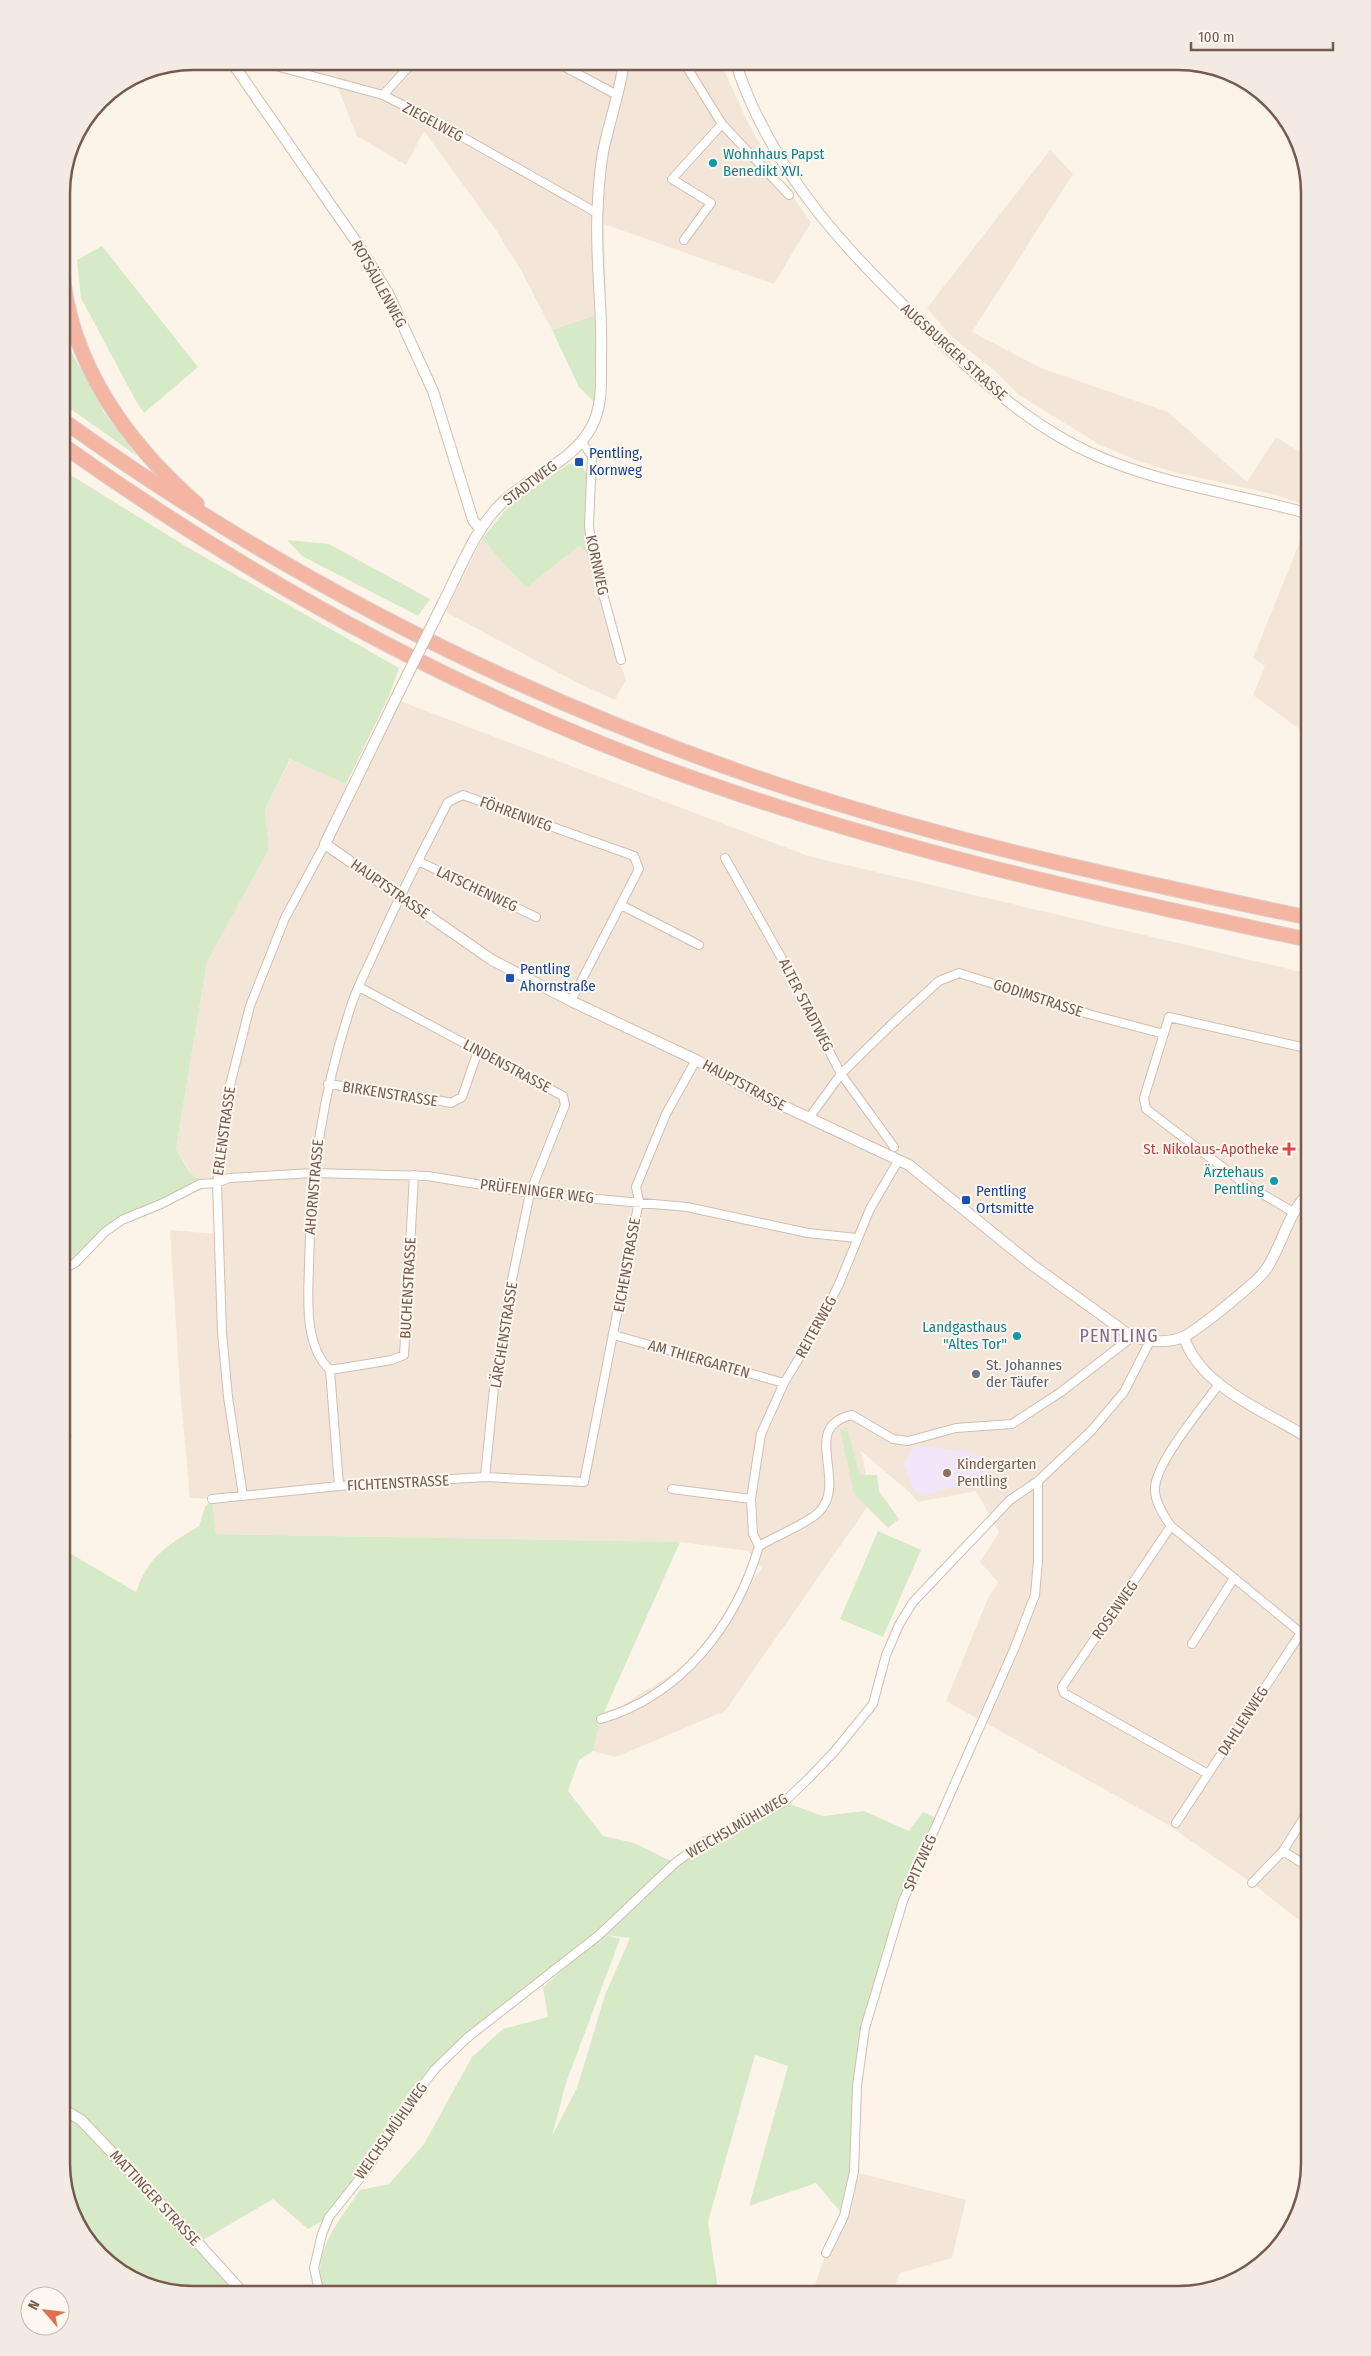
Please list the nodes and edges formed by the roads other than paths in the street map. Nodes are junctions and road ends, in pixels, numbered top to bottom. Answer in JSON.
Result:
{"nodes":[{"id":1,"x":237,"y":70,"type":"edge"},
{"id":2,"x":290,"y":70,"type":"edge"},
{"id":3,"x":406,"y":70,"type":"edge"},
{"id":4,"x":571,"y":70,"type":"edge"},
{"id":5,"x":622,"y":70,"type":"edge"},
{"id":6,"x":689,"y":70,"type":"edge"},
{"id":7,"x":740,"y":70,"type":"edge"},
{"id":8,"x":383,"y":95,"type":"junction"},
{"id":9,"x":617,"y":95,"type":"junction"},
{"id":10,"x":722,"y":124,"type":"junction"},
{"id":11,"x":789,"y":195,"type":"dead end"},
{"id":12,"x":597,"y":213,"type":"junction"},
{"id":13,"x":684,"y":240,"type":"dead end"},
{"id":14,"x":70,"y":307,"type":"edge"},
{"id":15,"x":70,"y":425,"type":"edge"},
{"id":16,"x":581,"y":441,"type":"junction"},
{"id":17,"x":70,"y":450,"type":"edge"},
{"id":18,"x":1301,"y":512,"type":"edge"},
{"id":19,"x":480,"y":529,"type":"junction"},
{"id":20,"x":232,"y":534,"type":"junction"},
{"id":21,"x":621,"y":660,"type":"dead end"},
{"id":22,"x":325,"y":844,"type":"junction"},
{"id":23,"x":725,"y":858,"type":"dead end"},
{"id":24,"x":418,"y":861,"type":"junction"},
{"id":25,"x":399,"y":896,"type":"junction"},
{"id":26,"x":621,"y":905,"type":"junction"},
{"id":27,"x":536,"y":916,"type":"dead end"},
{"id":28,"x":1301,"y":916,"type":"edge"},
{"id":29,"x":1301,"y":938,"type":"edge"},
{"id":30,"x":699,"y":944,"type":"dead end"},
{"id":31,"x":359,"y":987,"type":"junction"},
{"id":32,"x":571,"y":1001,"type":"junction"},
{"id":33,"x":1164,"y":1034,"type":"junction"},
{"id":34,"x":1301,"y":1047,"type":"edge"},
{"id":35,"x":478,"y":1051,"type":"junction"},
{"id":36,"x":696,"y":1060,"type":"junction"},
{"id":37,"x":841,"y":1074,"type":"junction"},
{"id":38,"x":328,"y":1084,"type":"junction"},
{"id":39,"x":809,"y":1118,"type":"junction"},
{"id":40,"x":894,"y":1147,"type":"dead end"},
{"id":41,"x":898,"y":1161,"type":"junction"},
{"id":42,"x":313,"y":1173,"type":"junction"},
{"id":43,"x":414,"y":1175,"type":"junction"},
{"id":44,"x":217,"y":1183,"type":"junction"},
{"id":45,"x":530,"y":1193,"type":"junction"},
{"id":46,"x":638,"y":1201,"type":"junction"},
{"id":47,"x":1301,"y":1203,"type":"edge"},
{"id":48,"x":1293,"y":1212,"type":"junction"},
{"id":49,"x":856,"y":1238,"type":"junction"},
{"id":50,"x":70,"y":1266,"type":"edge"},
{"id":51,"x":614,"y":1335,"type":"junction"},
{"id":52,"x":1132,"y":1337,"type":"junction"},
{"id":53,"x":1184,"y":1337,"type":"junction"},
{"id":54,"x":1150,"y":1341,"type":"junction"},
{"id":55,"x":330,"y":1370,"type":"junction"},
{"id":56,"x":784,"y":1383,"type":"junction"},
{"id":57,"x":1218,"y":1384,"type":"junction"},
{"id":58,"x":1301,"y":1434,"type":"edge"},
{"id":59,"x":485,"y":1477,"type":"junction"},
{"id":60,"x":1038,"y":1481,"type":"junction"},
{"id":61,"x":584,"y":1482,"type":"joint"},
{"id":62,"x":339,"y":1486,"type":"junction"},
{"id":63,"x":672,"y":1489,"type":"dead end"},
{"id":64,"x":243,"y":1496,"type":"junction"},
{"id":65,"x":212,"y":1499,"type":"dead end"},
{"id":66,"x":751,"y":1499,"type":"junction"},
{"id":67,"x":1171,"y":1526,"type":"junction"},
{"id":68,"x":759,"y":1546,"type":"junction"},
{"id":69,"x":1234,"y":1578,"type":"junction"},
{"id":70,"x":1301,"y":1633,"type":"joint"},
{"id":71,"x":1192,"y":1644,"type":"dead end"},
{"id":72,"x":601,"y":1718,"type":"dead end"},
{"id":73,"x":1208,"y":1774,"type":"junction"},
{"id":74,"x":1176,"y":1823,"type":"dead end"},
{"id":75,"x":1301,"y":1823,"type":"edge"},
{"id":76,"x":1284,"y":1851,"type":"junction"},
{"id":77,"x":1301,"y":1862,"type":"edge"},
{"id":78,"x":1252,"y":1883,"type":"dead end"},
{"id":79,"x":70,"y":2113,"type":"edge"},
{"id":80,"x":826,"y":2253,"type":"dead end"},
{"id":81,"x":237,"y":2286,"type":"edge"},
{"id":82,"x":318,"y":2286,"type":"edge"}],
"edges":[{"from":1,"to":19,"type":"street","name":"ROTSÄULENWEG"},
{"from":2,"to":8,"type":"street","name":"ZIEGELWEG"},
{"from":3,"to":8,"type":"street"},
{"from":4,"to":9,"type":"street"},
{"from":5,"to":9,"type":"street","name":"STADTWEG"},
{"from":6,"to":10,"type":"street"},
{"from":7,"to":18,"type":"street","name":"AUGSBURGER STRASSE"},
{"from":8,"to":12,"type":"street","name":"ZIEGELWEG"},
{"from":9,"to":12,"type":"street","name":"STADTWEG"},
{"from":10,"to":11,"type":"street"},
{"from":10,"to":13,"type":"street"},
{"from":12,"to":16,"type":"street","name":"STADTWEG"},
{"from":14,"to":20,"type":"highway"},
{"from":15,"to":20,"type":"highway"},
{"from":16,"to":19,"type":"street","name":"STADTWEG"},
{"from":16,"to":21,"type":"street","name":"KORNWEG"},
{"from":17,"to":29,"type":"highway"},
{"from":19,"to":22,"type":"street","name":"STADTWEG","bridge":true},
{"from":20,"to":28,"type":"highway"},
{"from":22,"to":25,"type":"street","name":"HAUPTSTRASSE"},
{"from":22,"to":44,"type":"street","name":"ERLENSTRASSE"},
{"from":23,"to":37,"type":"street","name":"ALTER STADTWEG"},
{"from":24,"to":25,"type":"street","name":"FÖHRENWEG"},
{"from":24,"to":26,"type":"street","name":"FÖHRENWEG"},
{"from":24,"to":27,"type":"street","name":"LATSCHENWEG"},
{"from":25,"to":31,"type":"street","name":"AHORNSTRASSE"},
{"from":25,"to":32,"type":"street","name":"HAUPTSTRASSE"},
{"from":26,"to":30,"type":"street"},
{"from":26,"to":32,"type":"street","name":"FÖHRENWEG"},
{"from":31,"to":35,"type":"street","name":"LINDENSTRASSE"},
{"from":31,"to":38,"type":"street","name":"AHORNSTRASSE"},
{"from":32,"to":36,"type":"street","name":"HAUPTSTRASSE"},
{"from":33,"to":34,"type":"street"},
{"from":33,"to":37,"type":"street","name":"GODIMSTRASSE"},
{"from":33,"to":48,"type":"street"},
{"from":35,"to":38,"type":"street","name":"BIRKENSTRASSE"},
{"from":35,"to":45,"type":"street","name":"LINDENSTRASSE"},
{"from":36,"to":39,"type":"street","name":"HAUPTSTRASSE"},
{"from":36,"to":46,"type":"street","name":"EICHENSTRASSE"},
{"from":37,"to":39,"type":"street","name":"GODIMSTRASSE"},
{"from":37,"to":40,"type":"street","name":"ALTER STADTWEG"},
{"from":38,"to":42,"type":"street","name":"AHORNSTRASSE"},
{"from":39,"to":41,"type":"street","name":"HAUPTSTRASSE"},
{"from":41,"to":49,"type":"street","name":"REITERWEG"},
{"from":41,"to":52,"type":"street","name":"HAUPTSTRASSE"},
{"from":42,"to":43,"type":"street","name":"PRÜFENINGER WEG"},
{"from":42,"to":44,"type":"street","name":"PRÜFENINGER WEG"},
{"from":42,"to":55,"type":"street","name":"AHORNSTRASSE"},
{"from":43,"to":45,"type":"street","name":"PRÜFENINGER WEG"},
{"from":43,"to":55,"type":"street","name":"BUCHENSTRASSE"},
{"from":44,"to":50,"type":"street","name":"PRÜFENINGER WEG"},
{"from":44,"to":64,"type":"street","name":"ERLENSTRASSE"},
{"from":45,"to":46,"type":"street","name":"PRÜFENINGER WEG"},
{"from":45,"to":59,"type":"street","name":"LÄRCHENSTRASSE"},
{"from":46,"to":49,"type":"street","name":"PRÜFENINGER WEG"},
{"from":46,"to":51,"type":"street","name":"EICHENSTRASSE"},
{"from":47,"to":48,"type":"street"},
{"from":48,"to":53,"type":"street"},
{"from":49,"to":56,"type":"street","name":"REITERWEG"},
{"from":51,"to":56,"type":"street","name":"AM THIERGARTEN"},
{"from":51,"to":61,"type":"street","name":"EICHENSTRASSE"},
{"from":52,"to":54,"type":"street","name":"HAUPTSTRASSE"},
{"from":52,"to":68,"type":"street"},
{"from":53,"to":54,"type":"street","name":"HAUPTSTRASSE"},
{"from":53,"to":57,"type":"street"},
{"from":54,"to":60,"type":"street","name":"WEICHSLMÜHLWEG"},
{"from":55,"to":62,"type":"street","name":"AHORNSTRASSE"},
{"from":56,"to":66,"type":"street","name":"REITERWEG"},
{"from":57,"to":58,"type":"street"},
{"from":57,"to":67,"type":"street"},
{"from":59,"to":61,"type":"street","name":"FICHTENSTRASSE"},
{"from":59,"to":62,"type":"street","name":"FICHTENSTRASSE"},
{"from":60,"to":80,"type":"street","name":"SPITZWEG"},
{"from":60,"to":82,"type":"street","name":"WEICHSLMÜHLWEG"},
{"from":62,"to":64,"type":"street","name":"FICHTENSTRASSE"},
{"from":63,"to":66,"type":"street"},
{"from":64,"to":65,"type":"street","name":"FICHTENSTRASSE"},
{"from":66,"to":68,"type":"street","name":"REITERWEG"},
{"from":67,"to":69,"type":"street"},
{"from":67,"to":73,"type":"street","name":"ROSENWEG"},
{"from":68,"to":72,"type":"street"},
{"from":69,"to":70,"type":"street"},
{"from":69,"to":71,"type":"street"},
{"from":70,"to":73,"type":"street","name":"DAHLIENWEG"},
{"from":73,"to":74,"type":"street","name":"DAHLIENWEG"},
{"from":75,"to":76,"type":"street"},
{"from":76,"to":77,"type":"street"},
{"from":76,"to":78,"type":"street"},
{"from":79,"to":81,"type":"street","name":"MATTINGER STRASSE"}]}
